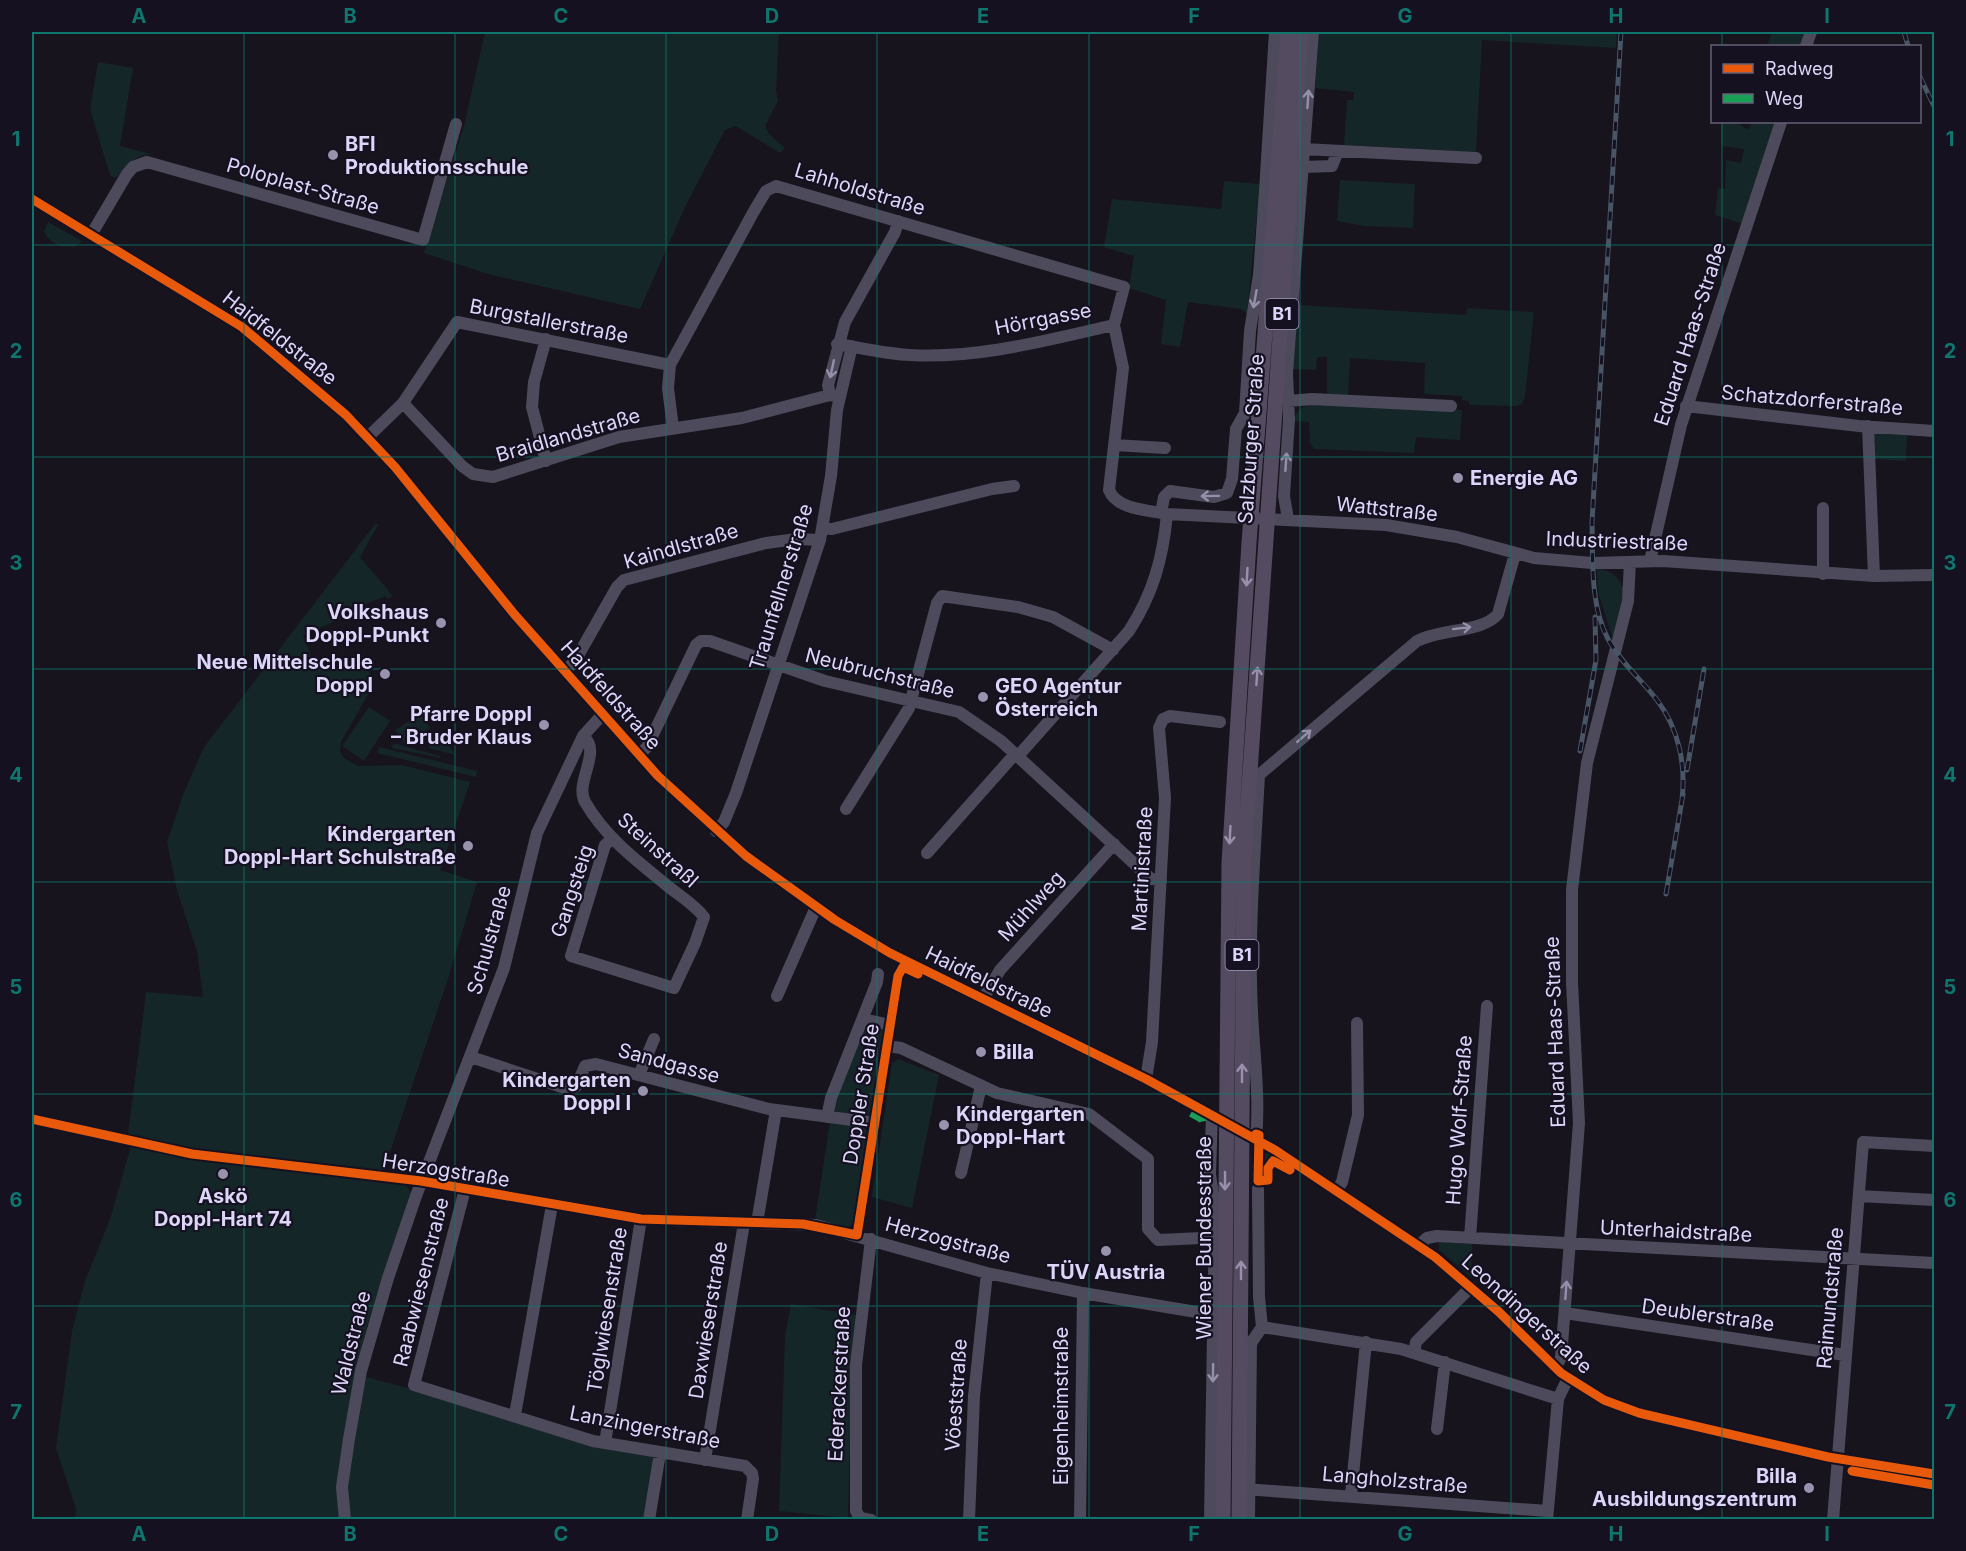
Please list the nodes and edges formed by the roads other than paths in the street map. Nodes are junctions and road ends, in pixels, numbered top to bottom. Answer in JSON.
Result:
{"nodes":[{"id":1,"x":1275,"y":32,"type":"edge"},
{"id":2,"x":1288,"y":32,"type":"edge"},
{"id":3,"x":1301,"y":32,"type":"edge"},
{"id":4,"x":1313,"y":32,"type":"edge"},
{"id":5,"x":1781,"y":123,"type":"edge"},
{"id":6,"x":456,"y":124,"type":"dead end"},
{"id":7,"x":1304,"y":149,"type":"junction"},
{"id":8,"x":1338,"y":151,"type":"junction"},
{"id":9,"x":1476,"y":158,"type":"dead end"},
{"id":10,"x":1303,"y":167,"type":"junction"},
{"id":11,"x":32,"y":199,"type":"edge"},
{"id":12,"x":898,"y":221,"type":"junction"},
{"id":13,"x":92,"y":235,"type":"junction"},
{"id":14,"x":1114,"y":325,"type":"junction"},
{"id":15,"x":546,"y":339,"type":"junction"},
{"id":16,"x":837,"y":344,"type":"junction"},
{"id":17,"x":852,"y":346,"type":"junction"},
{"id":18,"x":670,"y":365,"type":"junction"},
{"id":19,"x":835,"y":396,"type":"junction"},
{"id":20,"x":1288,"y":401,"type":"junction"},
{"id":21,"x":403,"y":404,"type":"junction"},
{"id":22,"x":1451,"y":406,"type":"dead end"},
{"id":23,"x":1686,"y":406,"type":"junction"},
{"id":24,"x":1868,"y":426,"type":"junction"},
{"id":25,"x":673,"y":428,"type":"junction"},
{"id":26,"x":1935,"y":430,"type":"edge"},
{"id":27,"x":368,"y":436,"type":"junction"},
{"id":28,"x":1114,"y":445,"type":"junction"},
{"id":29,"x":1166,"y":448,"type":"dead end"},
{"id":30,"x":546,"y":461,"type":"junction"},
{"id":31,"x":1014,"y":486,"type":"dead end"},
{"id":32,"x":1823,"y":508,"type":"dead end"},
{"id":33,"x":1164,"y":514,"type":"junction"},
{"id":34,"x":1259,"y":519,"type":"junction"},
{"id":35,"x":1288,"y":519,"type":"junction"},
{"id":36,"x":821,"y":534,"type":"junction"},
{"id":37,"x":1515,"y":554,"type":"junction"},
{"id":38,"x":1650,"y":561,"type":"junction"},
{"id":39,"x":1630,"y":562,"type":"junction"},
{"id":40,"x":1823,"y":574,"type":"junction"},
{"id":41,"x":1935,"y":575,"type":"edge"},
{"id":42,"x":1874,"y":576,"type":"junction"},
{"id":43,"x":1113,"y":650,"type":"junction"},
{"id":44,"x":778,"y":667,"type":"junction"},
{"id":45,"x":565,"y":671,"type":"junction"},
{"id":46,"x":912,"y":700,"type":"junction"},
{"id":47,"x":602,"y":715,"type":"junction"},
{"id":48,"x":1220,"y":722,"type":"dead end"},
{"id":49,"x":583,"y":736,"type":"junction"},
{"id":50,"x":639,"y":755,"type":"junction"},
{"id":51,"x":1017,"y":755,"type":"junction"},
{"id":52,"x":1247,"y":777,"type":"junction"},
{"id":53,"x":846,"y":809,"type":"dead end"},
{"id":54,"x":716,"y":831,"type":"junction"},
{"id":55,"x":612,"y":839,"type":"junction"},
{"id":56,"x":1114,"y":844,"type":"junction"},
{"id":57,"x":927,"y":853,"type":"dead end"},
{"id":58,"x":1161,"y":880,"type":"junction"},
{"id":59,"x":816,"y":907,"type":"junction"},
{"id":60,"x":906,"y":961,"type":"junction"},
{"id":61,"x":878,"y":974,"type":"dead end"},
{"id":62,"x":674,"y":988,"type":"joint"},
{"id":63,"x":777,"y":996,"type":"dead end"},
{"id":64,"x":984,"y":999,"type":"junction"},
{"id":65,"x":1487,"y":1006,"type":"dead end"},
{"id":66,"x":863,"y":1019,"type":"junction"},
{"id":67,"x":1357,"y":1023,"type":"dead end"},
{"id":68,"x":890,"y":1025,"type":"junction"},
{"id":69,"x":1254,"y":1028,"type":"junction"},
{"id":70,"x":654,"y":1039,"type":"dead end"},
{"id":71,"x":1242,"y":1045,"type":"junction"},
{"id":72,"x":887,"y":1046,"type":"junction"},
{"id":73,"x":471,"y":1057,"type":"junction"},
{"id":74,"x":639,"y":1075,"type":"junction"},
{"id":75,"x":1146,"y":1079,"type":"junction"},
{"id":76,"x":981,"y":1086,"type":"junction"},
{"id":77,"x":776,"y":1110,"type":"junction"},
{"id":78,"x":827,"y":1117,"type":"junction"},
{"id":79,"x":32,"y":1119,"type":"edge"},
{"id":80,"x":875,"y":1123,"type":"junction"},
{"id":81,"x":1233,"y":1127,"type":"junction"},
{"id":82,"x":1935,"y":1146,"type":"edge"},
{"id":83,"x":961,"y":1173,"type":"dead end"},
{"id":84,"x":422,"y":1181,"type":"junction"},
{"id":85,"x":465,"y":1189,"type":"junction"},
{"id":86,"x":1258,"y":1189,"type":"dead end"},
{"id":87,"x":1337,"y":1190,"type":"junction"},
{"id":88,"x":1858,"y":1196,"type":"junction"},
{"id":89,"x":1935,"y":1200,"type":"edge"},
{"id":90,"x":552,"y":1205,"type":"junction"},
{"id":91,"x":641,"y":1219,"type":"junction"},
{"id":92,"x":750,"y":1223,"type":"junction"},
{"id":93,"x":857,"y":1235,"type":"junction"},
{"id":94,"x":1214,"y":1235,"type":"junction"},
{"id":95,"x":1470,"y":1238,"type":"junction"},
{"id":96,"x":872,"y":1239,"type":"junction"},
{"id":97,"x":1419,"y":1245,"type":"junction"},
{"id":98,"x":1570,"y":1245,"type":"junction"},
{"id":99,"x":1853,"y":1260,"type":"junction"},
{"id":100,"x":1935,"y":1263,"type":"edge"},
{"id":101,"x":987,"y":1273,"type":"junction"},
{"id":102,"x":1471,"y":1287,"type":"junction"},
{"id":103,"x":1083,"y":1293,"type":"junction"},
{"id":104,"x":1564,"y":1313,"type":"junction"},
{"id":105,"x":1214,"y":1315,"type":"junction"},
{"id":106,"x":1262,"y":1327,"type":"junction"},
{"id":107,"x":1366,"y":1342,"type":"junction"},
{"id":108,"x":1414,"y":1353,"type":"junction"},
{"id":109,"x":1845,"y":1355,"type":"junction"},
{"id":110,"x":1445,"y":1362,"type":"junction"},
{"id":111,"x":1555,"y":1367,"type":"junction"},
{"id":112,"x":1568,"y":1378,"type":"junction"},
{"id":113,"x":414,"y":1385,"type":"joint"},
{"id":114,"x":1558,"y":1399,"type":"junction"},
{"id":115,"x":514,"y":1415,"type":"junction"},
{"id":116,"x":1437,"y":1429,"type":"dead end"},
{"id":117,"x":604,"y":1443,"type":"junction"},
{"id":118,"x":660,"y":1454,"type":"junction"},
{"id":119,"x":1223,"y":1456,"type":"junction"},
{"id":120,"x":1836,"y":1458,"type":"junction"},
{"id":121,"x":705,"y":1460,"type":"junction"},
{"id":122,"x":1935,"y":1474,"type":"edge"},
{"id":123,"x":1245,"y":1489,"type":"junction"},
{"id":124,"x":1351,"y":1495,"type":"junction"},
{"id":125,"x":1548,"y":1515,"type":"edge"},
{"id":126,"x":345,"y":1520,"type":"edge"},
{"id":127,"x":649,"y":1520,"type":"edge"},
{"id":128,"x":747,"y":1520,"type":"edge"},
{"id":129,"x":871,"y":1520,"type":"edge"},
{"id":130,"x":969,"y":1520,"type":"edge"},
{"id":131,"x":1080,"y":1520,"type":"edge"},
{"id":132,"x":1210,"y":1520,"type":"edge"},
{"id":133,"x":1217,"y":1520,"type":"edge"},
{"id":134,"x":1222,"y":1520,"type":"edge"},
{"id":135,"x":1239,"y":1520,"type":"edge"},
{"id":136,"x":1250,"y":1520,"type":"edge"},
{"id":137,"x":1833,"y":1520,"type":"edge"}],
"edges":[{"from":1,"to":33,"type":"street","name":"Salzburger Straße","one_way":true},
{"from":2,"to":34,"type":"main road","name":"Salzburger Straße","number":"B1"},
{"from":3,"to":34,"type":"main road","name":"Salzburger Straße","number":"B1"},
{"from":7,"to":4,"type":"street","name":"Salzburger Straße","one_way":true},
{"from":5,"to":23,"type":"street","name":"Eduard Haas-Straße"},
{"from":6,"to":13,"type":"street","name":"Poloplast-Straße"},
{"from":7,"to":8,"type":"street"},
{"from":7,"to":10,"type":"street","name":"Salzburger Straße"},
{"from":8,"to":9,"type":"street"},
{"from":8,"to":10,"type":"street"},
{"from":10,"to":20,"type":"street","name":"Salzburger Straße"},
{"from":11,"to":13,"type":"street","name":"Haidfeldstraße"},
{"from":12,"to":14,"type":"street","name":"Lahholdstraße"},
{"from":12,"to":16,"type":"street","name":"Traunfellnerstraße"},
{"from":12,"to":18,"type":"street","name":"Lahholdstraße"},
{"from":13,"to":27,"type":"street","name":"Haidfeldstraße"},
{"from":14,"to":17,"type":"street","name":"Hörrgasse"},
{"from":14,"to":28,"type":"street","name":"Hörrgasse"},
{"from":15,"to":18,"type":"street","name":"Burgstallerstraße"},
{"from":15,"to":21,"type":"street","name":"Burgstallerstraße"},
{"from":15,"to":30,"type":"street"},
{"from":16,"to":17,"type":"street","name":"Hörrgasse"},
{"from":16,"to":19,"type":"street","name":"Traunfellnerstraße","one_way":true},
{"from":17,"to":19,"type":"street","name":"Traunfellnerstraße"},
{"from":18,"to":25,"type":"street","name":"Lahholdstraße"},
{"from":19,"to":25,"type":"street","name":"Braidlandstraße"},
{"from":19,"to":36,"type":"street","name":"Traunfellnerstraße"},
{"from":20,"to":22,"type":"street","name":"Salzburger Straße"},
{"from":35,"to":20,"type":"street","name":"Salzburger Straße","one_way":true},
{"from":21,"to":27,"type":"street","name":"Burgstallerstraße"},
{"from":21,"to":30,"type":"street","name":"Braidlandstraße"},
{"from":23,"to":24,"type":"street","name":"Schatzdorferstraße"},
{"from":23,"to":38,"type":"street","name":"Eduard Haas-Straße"},
{"from":24,"to":26,"type":"street","name":"Schatzdorferstraße"},
{"from":24,"to":42,"type":"street"},
{"from":25,"to":30,"type":"street","name":"Braidlandstraße"},
{"from":27,"to":45,"type":"street","name":"Haidfeldstraße"},
{"from":28,"to":29,"type":"street"},
{"from":28,"to":33,"type":"street","name":"Hörrgasse"},
{"from":31,"to":36,"type":"street","name":"Kaindlstraße"},
{"from":32,"to":40,"type":"street"},
{"from":33,"to":34,"type":"street"},
{"from":33,"to":43,"type":"street"},
{"from":34,"to":35,"type":"street","name":"Wattstraße"},
{"from":34,"to":52,"type":"main road","name":"Salzburger Straße","number":"B1"},
{"from":35,"to":37,"type":"street","name":"Wattstraße"},
{"from":36,"to":44,"type":"street","name":"Traunfellnerstraße"},
{"from":36,"to":45,"type":"street","name":"Kaindlstraße"},
{"from":37,"to":39,"type":"street","name":"Industriestraße"},
{"from":52,"to":37,"type":"street","one_way":true},
{"from":38,"to":39,"type":"street","name":"Industriestraße"},
{"from":38,"to":40,"type":"street","name":"Industriestraße"},
{"from":39,"to":98,"type":"street","name":"Eduard Haas-Straße"},
{"from":40,"to":42,"type":"street","name":"Industriestraße"},
{"from":41,"to":42,"type":"street","name":"Industriestraße"},
{"from":43,"to":46,"type":"street"},
{"from":43,"to":51,"type":"street"},
{"from":44,"to":46,"type":"street","name":"Neubruchstraße"},
{"from":44,"to":50,"type":"street","name":"Neubruchstraße"},
{"from":44,"to":54,"type":"street","name":"Traunfellnerstraße"},
{"from":45,"to":47,"type":"street","name":"Haidfeldstraße"},
{"from":46,"to":51,"type":"street","name":"Neubruchstraße"},
{"from":46,"to":53,"type":"street"},
{"from":47,"to":49,"type":"street","name":"Schulstraße"},
{"from":47,"to":50,"type":"street","name":"Haidfeldstraße"},
{"from":48,"to":58,"type":"street","name":"Martinistraße"},
{"from":49,"to":55,"type":"street","name":"Steinstraßl"},
{"from":49,"to":73,"type":"street","name":"Schulstraße"},
{"from":50,"to":54,"type":"street","name":"Haidfeldstraße"},
{"from":51,"to":56,"type":"street","name":"Neubruchstraße"},
{"from":51,"to":57,"type":"street"},
{"from":52,"to":69,"type":"street","name":"Wiener Bundesstraße"},
{"from":52,"to":71,"type":"main road","name":"Wiener Bundesstraße","number":"B1"},
{"from":52,"to":81,"type":"main road","name":"Wiener Bundesstraße","number":"B1","one_way":true},
{"from":54,"to":59,"type":"street","name":"Haidfeldstraße"},
{"from":55,"to":62,"type":"street","name":"Steinstraßl"},
{"from":55,"to":62,"type":"street","name":"Gangsteig"},
{"from":56,"to":58,"type":"street","name":"Neubruchstraße"},
{"from":56,"to":64,"type":"street","name":"Mühlweg"},
{"from":58,"to":75,"type":"street","name":"Martinistraße"},
{"from":59,"to":60,"type":"street","name":"Haidfeldstraße"},
{"from":59,"to":63,"type":"street"},
{"from":60,"to":64,"type":"street","name":"Haidfeldstraße"},
{"from":60,"to":68,"type":"street","name":"Doppler Straße"},
{"from":61,"to":66,"type":"street"},
{"from":64,"to":75,"type":"street","name":"Haidfeldstraße"},
{"from":65,"to":95,"type":"street","name":"Hugo Wolf-Straße"},
{"from":66,"to":68,"type":"street"},
{"from":66,"to":78,"type":"street"},
{"from":67,"to":87,"type":"street"},
{"from":68,"to":72,"type":"street","name":"Doppler Straße"},
{"from":69,"to":71,"type":"street"},
{"from":69,"to":81,"type":"street","name":"Wiener Bundesstraße"},
{"from":70,"to":74,"type":"street"},
{"from":81,"to":71,"type":"main road","name":"Wiener Bundesstraße","number":"B1","one_way":true},
{"from":72,"to":76,"type":"street"},
{"from":72,"to":80,"type":"street","name":"Doppler Straße"},
{"from":73,"to":74,"type":"street","name":"Sandgasse"},
{"from":73,"to":84,"type":"street","name":"Schulstraße"},
{"from":74,"to":77,"type":"street","name":"Sandgasse"},
{"from":75,"to":81,"type":"street","name":"Haidfeldstraße"},
{"from":76,"to":83,"type":"street"},
{"from":76,"to":94,"type":"street"},
{"from":77,"to":78,"type":"street","name":"Sandgasse"},
{"from":77,"to":92,"type":"street","name":"Daxwieserstraße"},
{"from":78,"to":80,"type":"street","name":"Sandgasse"},
{"from":79,"to":84,"type":"street","name":"Herzogstraße"},
{"from":80,"to":93,"type":"street","name":"Doppler Straße"},
{"from":81,"to":87,"type":"street","name":"Leondingerstraße"},
{"from":81,"to":94,"type":"street","name":"Wiener Bundesstraße"},
{"from":81,"to":119,"type":"main road","name":"Wiener Bundesstraße","number":"B1","one_way":true},
{"from":123,"to":81,"type":"main road","name":"Wiener Bundesstraße","number":"B1","one_way":true},
{"from":82,"to":88,"type":"street","name":"Raimundstraße"},
{"from":84,"to":85,"type":"street","name":"Herzogstraße"},
{"from":84,"to":126,"type":"street","name":"Waldstraße"},
{"from":85,"to":90,"type":"street","name":"Herzogstraße"},
{"from":85,"to":113,"type":"street","name":"Raabwiesenstraße"},
{"from":86,"to":106,"type":"street","name":"Wiener Bundesstraße"},
{"from":87,"to":97,"type":"street","name":"Leondingerstraße"},
{"from":88,"to":89,"type":"street"},
{"from":88,"to":99,"type":"street","name":"Raimundstraße"},
{"from":90,"to":91,"type":"street","name":"Herzogstraße"},
{"from":90,"to":115,"type":"street"},
{"from":91,"to":92,"type":"street","name":"Herzogstraße"},
{"from":91,"to":117,"type":"street","name":"Töglwiesenstraße"},
{"from":92,"to":93,"type":"street","name":"Herzogstraße"},
{"from":92,"to":121,"type":"street","name":"Daxwieserstraße"},
{"from":93,"to":96,"type":"street","name":"Herzogstraße"},
{"from":94,"to":105,"type":"street","name":"Wiener Bundesstraße"},
{"from":95,"to":97,"type":"street","name":"Unterhaidstraße"},
{"from":95,"to":98,"type":"street","name":"Unterhaidstraße"},
{"from":96,"to":101,"type":"street","name":"Herzogstraße"},
{"from":96,"to":129,"type":"street","name":"Ederackerstraße"},
{"from":97,"to":102,"type":"street","name":"Leondingerstraße"},
{"from":98,"to":99,"type":"street","name":"Unterhaidstraße"},
{"from":104,"to":98,"type":"street","name":"Eduard Haas-Straße","one_way":true},
{"from":99,"to":100,"type":"street","name":"Unterhaidstraße"},
{"from":99,"to":109,"type":"street","name":"Raimundstraße"},
{"from":101,"to":103,"type":"street","name":"Herzogstraße"},
{"from":101,"to":130,"type":"street","name":"Vöeststraße"},
{"from":102,"to":108,"type":"street"},
{"from":102,"to":111,"type":"street","name":"Leondingerstraße"},
{"from":103,"to":105,"type":"street","name":"Herzogstraße"},
{"from":103,"to":131,"type":"street","name":"Eigenheimstraße"},
{"from":104,"to":109,"type":"street","name":"Deublerstraße"},
{"from":104,"to":111,"type":"street","name":"Eduard Haas-Straße"},
{"from":105,"to":132,"type":"street","name":"Wiener Bundesstraße","one_way":true},
{"from":106,"to":107,"type":"street"},
{"from":106,"to":123,"type":"street","name":"Wiener Bundesstraße"},
{"from":107,"to":108,"type":"street"},
{"from":107,"to":124,"type":"street"},
{"from":108,"to":110,"type":"street"},
{"from":109,"to":120,"type":"street","name":"Raimundstraße"},
{"from":110,"to":114,"type":"street"},
{"from":110,"to":116,"type":"street"},
{"from":111,"to":112,"type":"street","name":"Leondingerstraße"},
{"from":112,"to":114,"type":"street"},
{"from":112,"to":120,"type":"street","name":"Leondingerstraße"},
{"from":113,"to":115,"type":"street","name":"Lanzingerstraße"},
{"from":114,"to":125,"type":"street"},
{"from":115,"to":117,"type":"street","name":"Lanzingerstraße"},
{"from":117,"to":118,"type":"street","name":"Lanzingerstraße"},
{"from":118,"to":121,"type":"street","name":"Lanzingerstraße"},
{"from":118,"to":127,"type":"street"},
{"from":119,"to":133,"type":"main road"},
{"from":119,"to":134,"type":"main road","name":"Wiener Bundesstraße","number":"B1"},
{"from":120,"to":122,"type":"street","name":"Leondingerstraße"},
{"from":120,"to":137,"type":"street","name":"Raimundstraße"},
{"from":121,"to":128,"type":"street","name":"Lanzingerstraße"},
{"from":123,"to":124,"type":"street","name":"Langholzstraße"},
{"from":123,"to":135,"type":"main road","name":"Wiener Bundesstraße","number":"B1"},
{"from":123,"to":136,"type":"street","name":"Wiener Bundesstraße"},
{"from":124,"to":125,"type":"street","name":"Langholzstraße"}]}
